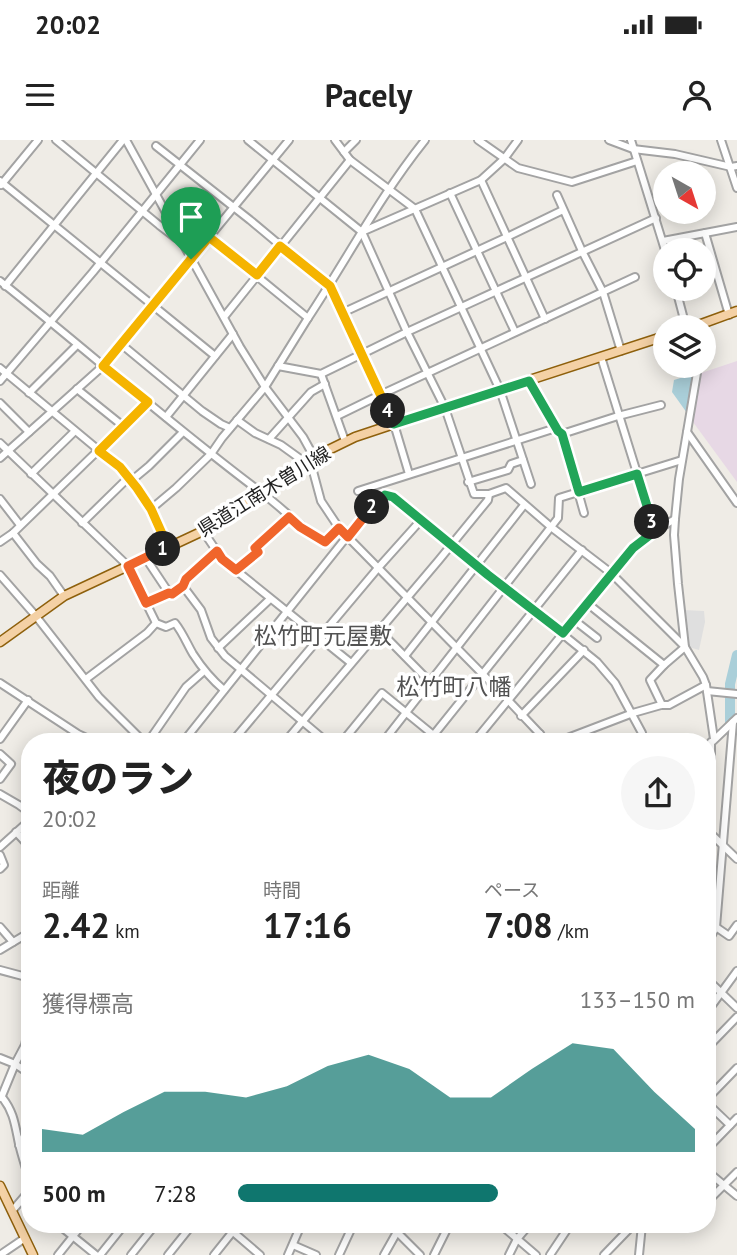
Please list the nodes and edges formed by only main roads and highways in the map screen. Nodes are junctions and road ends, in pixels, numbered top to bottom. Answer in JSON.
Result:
{"nodes":[{"id":1,"x":733,"y":313,"type":"edge"},
{"id":2,"x":716,"y":319,"type":"edge"},
{"id":3,"x":653,"y":341,"type":"edge"},
{"id":4,"x":0,"y":642,"type":"edge"},
{"id":5,"x":0,"y":1186,"type":"edge"},
{"id":6,"x":21,"y":1230,"type":"edge"},
{"id":7,"x":23,"y":1233,"type":"edge"},
{"id":8,"x":33,"y":1255,"type":"edge"}],
"edges":[{"from":1,"to":2,"type":"main road"},
{"from":3,"to":4,"type":"main road","name":"県道江南木曽川線"},
{"from":5,"to":6,"type":"main road"},
{"from":7,"to":8,"type":"main road"}]}
